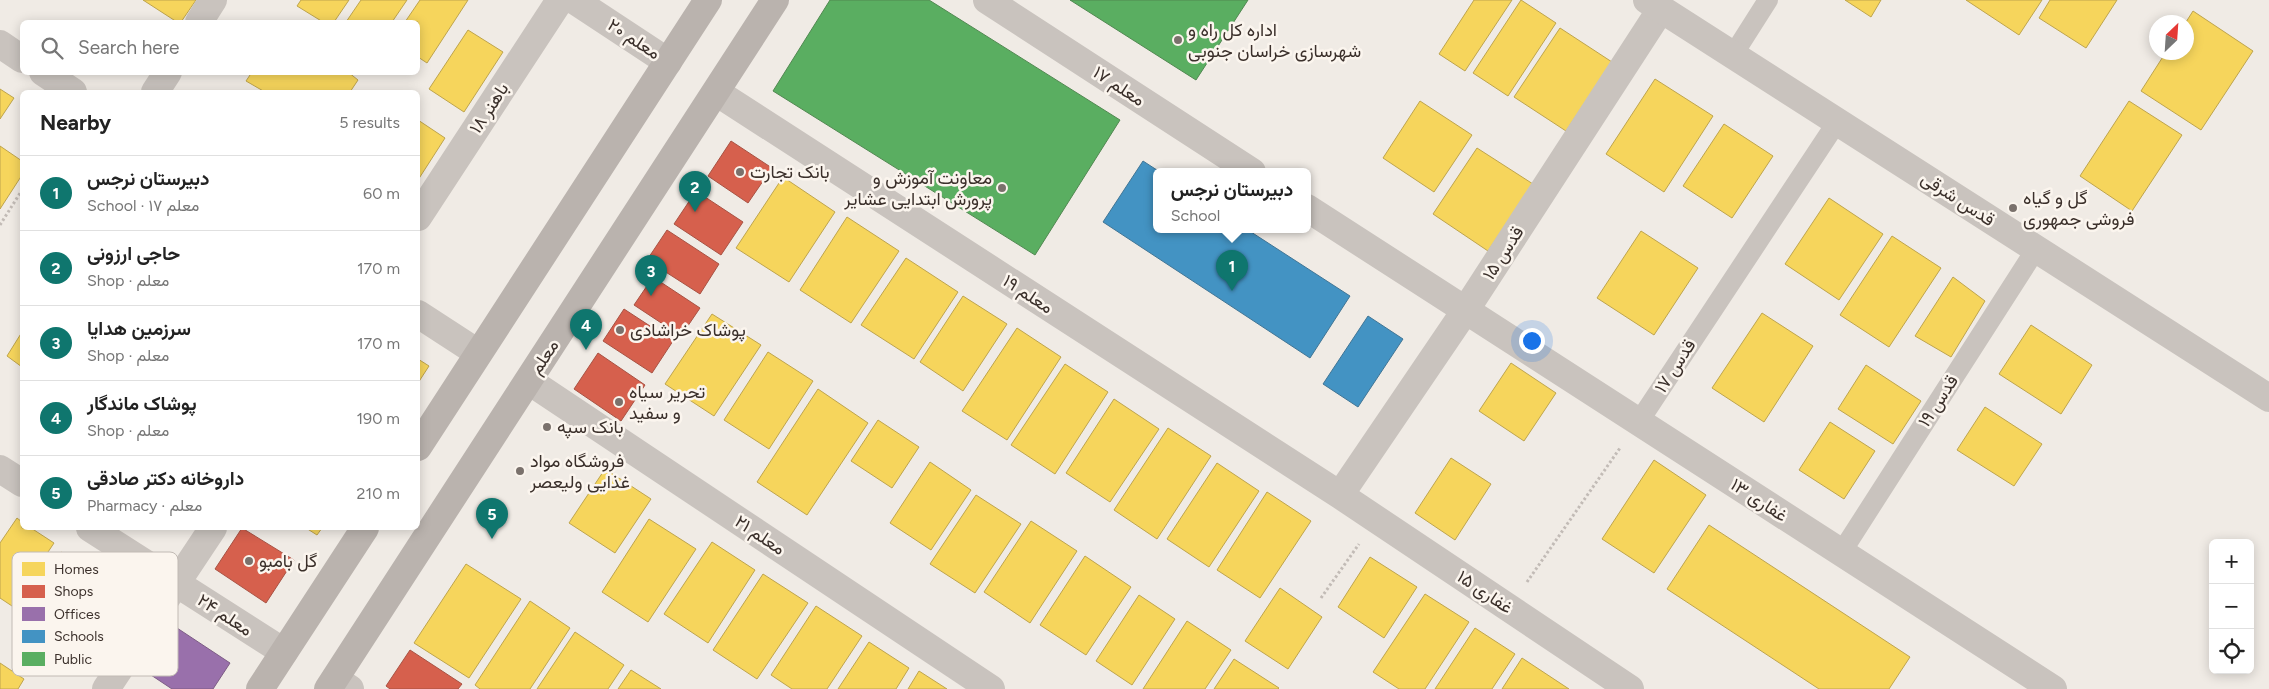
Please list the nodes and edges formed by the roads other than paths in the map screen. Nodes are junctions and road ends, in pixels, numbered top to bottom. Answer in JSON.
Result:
{"nodes":[{"id":1,"x":214,"y":0,"type":"edge"},
{"id":2,"x":560,"y":0,"type":"edge"},
{"id":3,"x":574,"y":0,"type":"edge"},
{"id":4,"x":708,"y":0,"type":"edge"},
{"id":5,"x":775,"y":0,"type":"edge"},
{"id":6,"x":986,"y":0,"type":"edge"},
{"id":7,"x":1768,"y":0,"type":"edge"},
{"id":8,"x":1654,"y":4,"type":"edge"},
{"id":9,"x":200,"y":20,"type":"edge"},
{"id":10,"x":0,"y":44,"type":"edge"},
{"id":11,"x":1733,"y":55,"type":"junction"},
{"id":12,"x":20,"y":58,"type":"edge"},
{"id":13,"x":668,"y":62,"type":"junction"},
{"id":14,"x":48,"y":75,"type":"edge"},
{"id":15,"x":166,"y":75,"type":"edge"},
{"id":16,"x":70,"y":90,"type":"edge"},
{"id":17,"x":156,"y":90,"type":"edge"},
{"id":18,"x":716,"y":92,"type":"junction"},
{"id":19,"x":1837,"y":122,"type":"junction"},
{"id":20,"x":1246,"y":168,"type":"edge"},
{"id":21,"x":1311,"y":211,"type":"edge"},
{"id":22,"x":420,"y":214,"type":"edge"},
{"id":23,"x":2036,"y":249,"type":"junction"},
{"id":24,"x":1465,"y":311,"type":"junction"},
{"id":25,"x":420,"y":315,"type":"edge"},
{"id":26,"x":478,"y":353,"type":"junction"},
{"id":27,"x":529,"y":381,"type":"junction"},
{"id":28,"x":2269,"y":398,"type":"edge"},
{"id":29,"x":1638,"y":423,"type":"junction"},
{"id":30,"x":420,"y":444,"type":"edge"},
{"id":31,"x":0,"y":469,"type":"edge"},
{"id":32,"x":20,"y":482,"type":"edge"},
{"id":33,"x":1340,"y":495,"type":"junction"},
{"id":34,"x":93,"y":530,"type":"edge"},
{"id":35,"x":211,"y":530,"type":"edge"},
{"id":36,"x":364,"y":530,"type":"edge"},
{"id":37,"x":128,"y":552,"type":"edge"},
{"id":38,"x":1841,"y":553,"type":"junction"},
{"id":39,"x":178,"y":580,"type":"edge"},
{"id":40,"x":178,"y":584,"type":"edge"},
{"id":41,"x":284,"y":652,"type":"junction"},
{"id":42,"x":115,"y":676,"type":"edge"},
{"id":43,"x":338,"y":686,"type":"edge"},
{"id":44,"x":106,"y":689,"type":"edge"},
{"id":45,"x":260,"y":689,"type":"edge"},
{"id":46,"x":991,"y":689,"type":"edge"},
{"id":47,"x":1630,"y":689,"type":"edge"},
{"id":48,"x":2053,"y":689,"type":"edge"}],
"edges":[{"from":1,"to":9,"type":"street"},
{"from":2,"to":22,"type":"street","name":"باهنر ۱۸"},
{"from":3,"to":13,"type":"street","name":"معلم ۲۰"},
{"from":4,"to":13,"type":"main road"},
{"from":5,"to":18,"type":"main road","name":"معلم"},
{"from":6,"to":20,"type":"street","name":"معلم ۱۷"},
{"from":7,"to":11,"type":"lane"},
{"from":8,"to":11,"type":"street","name":"قدس شرقی"},
{"from":8,"to":24,"type":"street","name":"قدس ۱۵"},
{"from":10,"to":12,"type":"street"},
{"from":11,"to":19,"type":"street","name":"قدس شرقی"},
{"from":13,"to":26,"type":"main road"},
{"from":14,"to":16,"type":"street"},
{"from":15,"to":17,"type":"street"},
{"from":18,"to":27,"type":"main road","name":"معلم"},
{"from":18,"to":33,"type":"street","name":"معلم ۱۹"},
{"from":19,"to":23,"type":"street","name":"قدس شرقی"},
{"from":19,"to":29,"type":"lane","name":"قدس ۱۷"},
{"from":21,"to":24,"type":"street"},
{"from":23,"to":28,"type":"street","name":"قدس شرقی"},
{"from":23,"to":38,"type":"lane","name":"قدس ۱۹"},
{"from":24,"to":29,"type":"street","name":"غفاری ۱۳"},
{"from":24,"to":33,"type":"street","name":"قدس ۱۵"},
{"from":25,"to":26,"type":"street"},
{"from":26,"to":30,"type":"main road"},
{"from":27,"to":43,"type":"main road","name":"معلم"},
{"from":27,"to":46,"type":"street","name":"معلم ۲۱"},
{"from":29,"to":38,"type":"street","name":"غفاری ۱۳"},
{"from":31,"to":32,"type":"street"},
{"from":33,"to":47,"type":"street","name":"غفاری ۱۵"},
{"from":34,"to":37,"type":"street","name":"معلم ۲۴"},
{"from":35,"to":39,"type":"street"},
{"from":36,"to":41,"type":"main road"},
{"from":38,"to":48,"type":"street","name":"غفاری ۱۳"},
{"from":40,"to":41,"type":"street","name":"معلم ۲۴"},
{"from":41,"to":45,"type":"main road"},
{"from":42,"to":44,"type":"street"}]}
